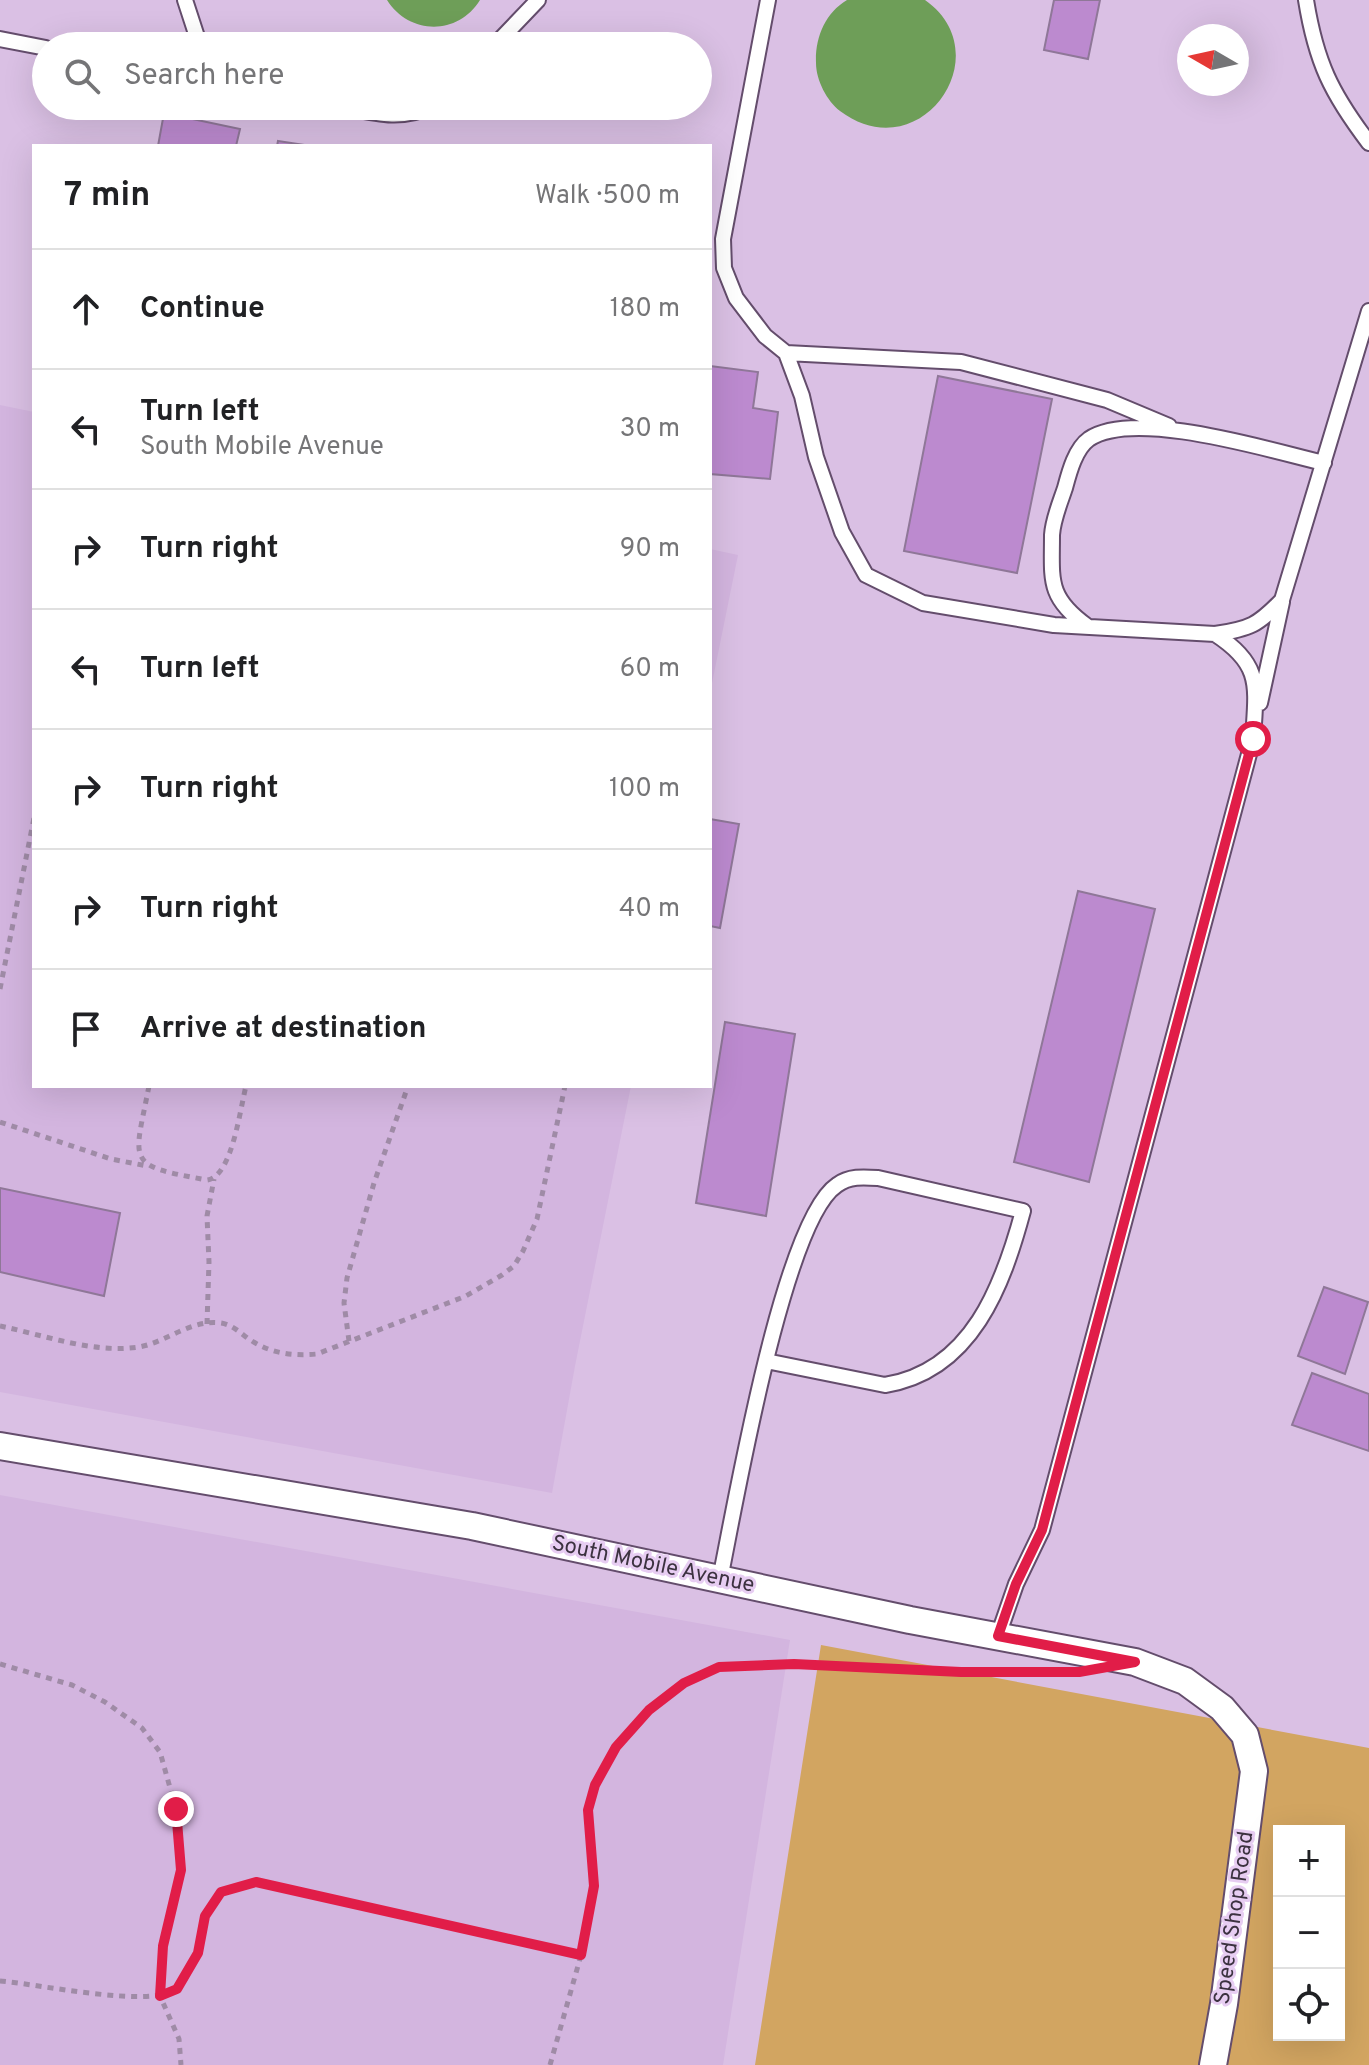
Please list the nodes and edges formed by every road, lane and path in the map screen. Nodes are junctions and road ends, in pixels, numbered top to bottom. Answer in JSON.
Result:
{"nodes":[{"id":1,"x":185,"y":0,"type":"edge"},
{"id":2,"x":538,"y":0,"type":"edge"},
{"id":3,"x":768,"y":0,"type":"edge"},
{"id":4,"x":1306,"y":0,"type":"edge"},
{"id":5,"x":195,"y":32,"type":"edge"},
{"id":6,"x":507,"y":32,"type":"edge"},
{"id":7,"x":0,"y":39,"type":"edge"},
{"id":8,"x":32,"y":45,"type":"edge"},
{"id":9,"x":1369,"y":143,"type":"edge"},
{"id":10,"x":1369,"y":311,"type":"edge"},
{"id":11,"x":786,"y":353,"type":"junction"},
{"id":12,"x":1177,"y":429,"type":"junction"},
{"id":13,"x":1324,"y":463,"type":"junction"},
{"id":14,"x":1282,"y":600,"type":"junction"},
{"id":15,"x":1088,"y":626,"type":"junction"},
{"id":16,"x":1215,"y":634,"type":"junction"},
{"id":17,"x":1253,"y":739,"type":"junction"},
{"id":18,"x":32,"y":828,"type":"edge"},
{"id":19,"x":0,"y":989,"type":"edge"},
{"id":20,"x":149,"y":1088,"type":"edge"},
{"id":21,"x":245,"y":1088,"type":"edge"},
{"id":22,"x":407,"y":1088,"type":"edge"},
{"id":23,"x":565,"y":1088,"type":"edge"},
{"id":24,"x":0,"y":1122,"type":"edge"},
{"id":25,"x":147,"y":1166,"type":"junction"},
{"id":26,"x":214,"y":1179,"type":"junction"},
{"id":27,"x":207,"y":1324,"type":"junction"},
{"id":28,"x":0,"y":1326,"type":"edge"},
{"id":29,"x":349,"y":1341,"type":"junction"},
{"id":30,"x":766,"y":1361,"type":"junction"},
{"id":31,"x":0,"y":1446,"type":"edge"},
{"id":32,"x":720,"y":1579,"type":"junction"},
{"id":33,"x":998,"y":1636,"type":"junction"},
{"id":34,"x":0,"y":1664,"type":"edge"},
{"id":35,"x":1020,"y":1672,"type":"dead end"},
{"id":36,"x":1254,"y":1771,"type":"joint"},
{"id":37,"x":581,"y":1955,"type":"junction"},
{"id":38,"x":0,"y":1981,"type":"edge"},
{"id":39,"x":160,"y":1996,"type":"junction"},
{"id":40,"x":181,"y":2065,"type":"edge"},
{"id":41,"x":550,"y":2065,"type":"edge"},
{"id":42,"x":1213,"y":2065,"type":"edge"}],
"edges":[{"from":1,"to":5,"type":"lane"},
{"from":2,"to":6,"type":"lane"},
{"from":3,"to":11,"type":"lane"},
{"from":4,"to":9,"type":"lane"},
{"from":7,"to":8,"type":"lane"},
{"from":10,"to":13,"type":"lane"},
{"from":11,"to":12,"type":"lane"},
{"from":11,"to":15,"type":"lane"},
{"from":12,"to":13,"type":"lane"},
{"from":12,"to":15,"type":"lane"},
{"from":13,"to":14,"type":"lane"},
{"from":14,"to":16,"type":"lane"},
{"from":14,"to":17,"type":"lane"},
{"from":15,"to":16,"type":"lane"},
{"from":16,"to":17,"type":"lane"},
{"from":17,"to":33,"type":"lane"},
{"from":18,"to":19,"type":"path"},
{"from":20,"to":25,"type":"path"},
{"from":21,"to":26,"type":"path"},
{"from":22,"to":29,"type":"path"},
{"from":23,"to":29,"type":"path"},
{"from":24,"to":25,"type":"path"},
{"from":25,"to":26,"type":"path"},
{"from":26,"to":27,"type":"path"},
{"from":27,"to":28,"type":"path"},
{"from":27,"to":29,"type":"path"},
{"from":30,"to":30,"type":"lane"},
{"from":30,"to":32,"type":"lane"},
{"from":31,"to":32,"type":"street","name":"South Mobile Avenue"},
{"from":32,"to":33,"type":"street","name":"South Mobile Avenue"},
{"from":33,"to":36,"type":"street","name":"South Mobile Avenue"},
{"from":34,"to":39,"type":"path"},
{"from":35,"to":37,"type":"path"},
{"from":36,"to":42,"type":"street","name":"Speed Shop Road"},
{"from":37,"to":39,"type":"path"},
{"from":37,"to":41,"type":"path"},
{"from":38,"to":39,"type":"path"},
{"from":39,"to":40,"type":"path"}]}
